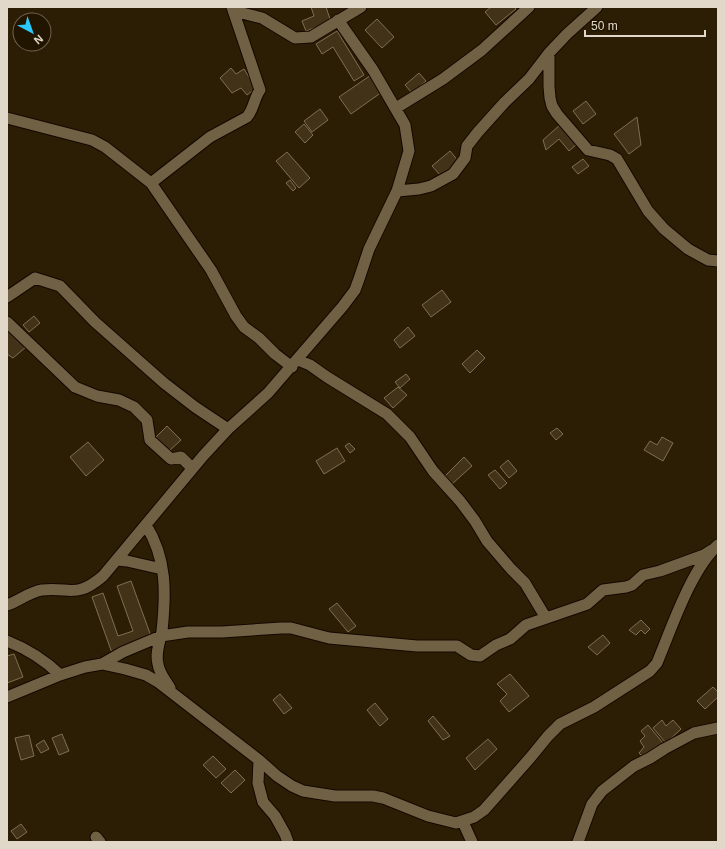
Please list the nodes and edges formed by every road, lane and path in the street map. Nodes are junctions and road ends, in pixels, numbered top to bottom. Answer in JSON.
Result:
{"nodes":[{"id":1,"x":361,"y":7,"type":"edge"},
{"id":2,"x":529,"y":7,"type":"edge"},
{"id":3,"x":597,"y":7,"type":"edge"},
{"id":4,"x":233,"y":9,"type":"edge"},
{"id":5,"x":338,"y":20,"type":"junction"},
{"id":6,"x":549,"y":53,"type":"junction"},
{"id":7,"x":396,"y":108,"type":"junction"},
{"id":8,"x":7,"y":118,"type":"edge"},
{"id":9,"x":152,"y":183,"type":"junction"},
{"id":10,"x":397,"y":191,"type":"junction"},
{"id":11,"x":718,"y":261,"type":"edge"},
{"id":12,"x":7,"y":297,"type":"edge"},
{"id":13,"x":7,"y":322,"type":"edge"},
{"id":14,"x":295,"y":363,"type":"junction"},
{"id":15,"x":228,"y":429,"type":"junction"},
{"id":16,"x":192,"y":468,"type":"junction"},
{"id":17,"x":146,"y":525,"type":"junction"},
{"id":18,"x":715,"y":547,"type":"edge"},
{"id":19,"x":117,"y":560,"type":"junction"},
{"id":20,"x":162,"y":569,"type":"junction"},
{"id":21,"x":7,"y":605,"type":"edge"},
{"id":22,"x":546,"y":618,"type":"junction"},
{"id":23,"x":161,"y":636,"type":"junction"},
{"id":24,"x":7,"y":641,"type":"edge"},
{"id":25,"x":102,"y":664,"type":"junction"},
{"id":26,"x":60,"y":675,"type":"junction"},
{"id":27,"x":173,"y":692,"type":"junction"},
{"id":28,"x":7,"y":697,"type":"edge"},
{"id":29,"x":718,"y":728,"type":"edge"},
{"id":30,"x":259,"y":760,"type":"junction"},
{"id":31,"x":463,"y":822,"type":"junction"},
{"id":32,"x":288,"y":842,"type":"edge"},
{"id":33,"x":472,"y":842,"type":"edge"},
{"id":34,"x":578,"y":842,"type":"edge"}],
"edges":[{"from":1,"to":5,"type":"street"},
{"from":2,"to":7,"type":"street"},
{"from":3,"to":6,"type":"street"},
{"from":4,"to":5,"type":"street"},
{"from":4,"to":9,"type":"street"},
{"from":5,"to":7,"type":"street"},
{"from":6,"to":10,"type":"street"},
{"from":6,"to":11,"type":"street"},
{"from":7,"to":10,"type":"street"},
{"from":8,"to":9,"type":"street"},
{"from":9,"to":14,"type":"street"},
{"from":10,"to":14,"type":"street"},
{"from":12,"to":15,"type":"street"},
{"from":13,"to":16,"type":"street"},
{"from":14,"to":15,"type":"street"},
{"from":14,"to":22,"type":"street"},
{"from":15,"to":16,"type":"street"},
{"from":16,"to":17,"type":"street"},
{"from":17,"to":19,"type":"street"},
{"from":17,"to":20,"type":"street"},
{"from":18,"to":22,"type":"street"},
{"from":18,"to":31,"type":"street"},
{"from":19,"to":20,"type":"street"},
{"from":19,"to":21,"type":"street"},
{"from":20,"to":23,"type":"street"},
{"from":22,"to":23,"type":"street"},
{"from":23,"to":25,"type":"street"},
{"from":23,"to":27,"type":"street"},
{"from":24,"to":26,"type":"street"},
{"from":25,"to":26,"type":"street"},
{"from":25,"to":27,"type":"street"},
{"from":26,"to":28,"type":"street"},
{"from":27,"to":30,"type":"street"},
{"from":29,"to":34,"type":"street"},
{"from":30,"to":31,"type":"street"},
{"from":30,"to":32,"type":"street"},
{"from":31,"to":33,"type":"street"}]}
